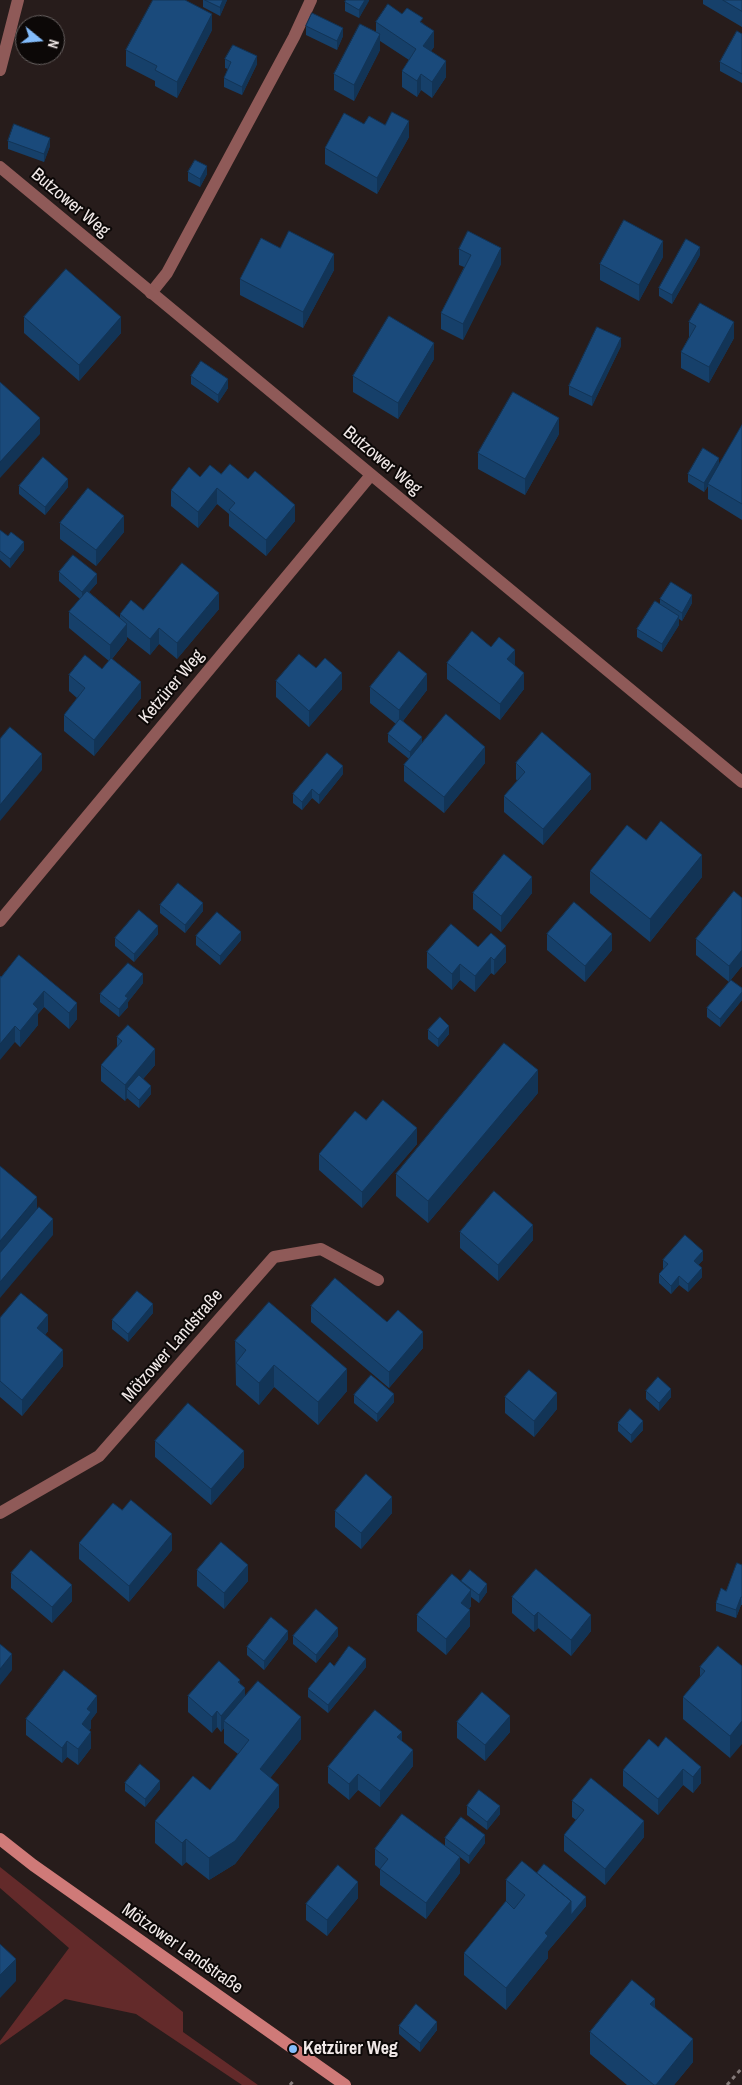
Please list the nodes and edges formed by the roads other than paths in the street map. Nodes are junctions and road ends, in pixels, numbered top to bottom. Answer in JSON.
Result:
{"nodes":[{"id":1,"x":18,"y":0,"type":"edge"},
{"id":2,"x":311,"y":0,"type":"edge"},
{"id":3,"x":0,"y":70,"type":"edge"},
{"id":4,"x":0,"y":167,"type":"edge"},
{"id":5,"x":151,"y":293,"type":"junction"},
{"id":6,"x":371,"y":475,"type":"junction"},
{"id":7,"x":742,"y":782,"type":"edge"},
{"id":8,"x":0,"y":921,"type":"edge"},
{"id":9,"x":378,"y":1280,"type":"dead end"},
{"id":10,"x":0,"y":1513,"type":"edge"},
{"id":11,"x":0,"y":1839,"type":"edge"},
{"id":12,"x":345,"y":2085,"type":"edge"}],
"edges":[{"from":1,"to":3,"type":"street"},
{"from":2,"to":5,"type":"street"},
{"from":4,"to":5,"type":"street","name":"Butzower Weg"},
{"from":5,"to":6,"type":"street","name":"Butzower Weg"},
{"from":6,"to":7,"type":"street","name":"Butzower Weg"},
{"from":6,"to":8,"type":"street","name":"Ketzürer Weg"},
{"from":9,"to":10,"type":"street","name":"Mötzower Landstraße"},
{"from":11,"to":12,"type":"main road","name":"Mötzower Landstraße"}]}
